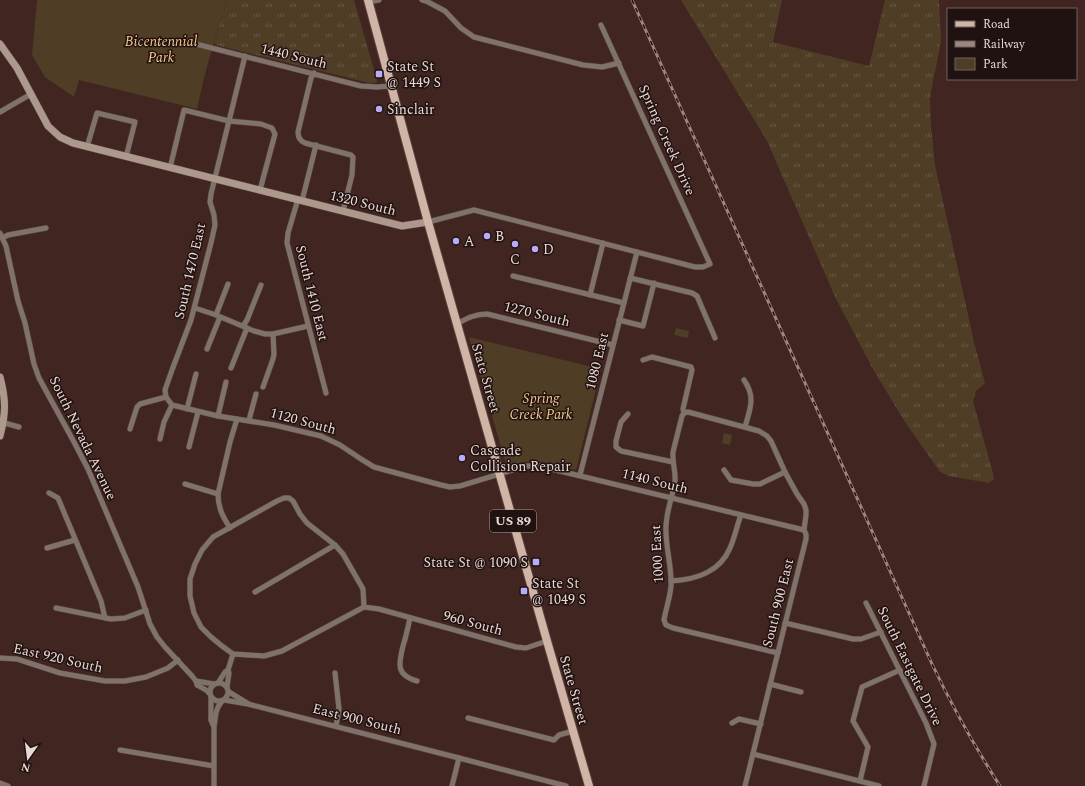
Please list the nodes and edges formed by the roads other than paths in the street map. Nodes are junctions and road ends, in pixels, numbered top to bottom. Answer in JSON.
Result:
{"nodes":[{"id":1,"x":380,"y":0,"type":"edge"},
{"id":2,"x":422,"y":0,"type":"edge"},
{"id":3,"x":368,"y":1,"type":"edge"},
{"id":4,"x":601,"y":25,"type":"dead end"},
{"id":5,"x":192,"y":43,"type":"dead end"},
{"id":6,"x":0,"y":44,"type":"edge"},
{"id":7,"x":245,"y":56,"type":"junction"},
{"id":8,"x":619,"y":63,"type":"junction"},
{"id":9,"x":314,"y":73,"type":"junction"},
{"id":10,"x":391,"y":86,"type":"junction"},
{"id":11,"x":31,"y":94,"type":"junction"},
{"id":12,"x":0,"y":112,"type":"edge"},
{"id":13,"x":229,"y":121,"type":"junction"},
{"id":14,"x":316,"y":145,"type":"junction"},
{"id":15,"x":87,"y":147,"type":"junction"},
{"id":16,"x":126,"y":157,"type":"junction"},
{"id":17,"x":170,"y":168,"type":"junction"},
{"id":18,"x":215,"y":179,"type":"junction"},
{"id":19,"x":260,"y":190,"type":"junction"},
{"id":20,"x":300,"y":200,"type":"junction"},
{"id":21,"x":343,"y":211,"type":"junction"},
{"id":22,"x":428,"y":222,"type":"junction"},
{"id":23,"x":46,"y":228,"type":"dead end"},
{"id":24,"x":1,"y":236,"type":"edge"},
{"id":25,"x":603,"y":243,"type":"junction"},
{"id":26,"x":637,"y":252,"type":"junction"},
{"id":27,"x":710,"y":264,"type":"joint"},
{"id":28,"x":513,"y":276,"type":"dead end"},
{"id":29,"x":630,"y":278,"type":"junction"},
{"id":30,"x":654,"y":283,"type":"junction"},
{"id":31,"x":228,"y":284,"type":"dead end"},
{"id":32,"x":261,"y":285,"type":"dead end"},
{"id":33,"x":590,"y":295,"type":"junction"},
{"id":34,"x":624,"y":303,"type":"junction"},
{"id":35,"x":195,"y":308,"type":"junction"},
{"id":36,"x":218,"y":316,"type":"junction"},
{"id":37,"x":620,"y":320,"type":"junction"},
{"id":38,"x":457,"y":324,"type":"junction"},
{"id":39,"x":308,"y":326,"type":"junction"},
{"id":40,"x":245,"y":327,"type":"junction"},
{"id":41,"x":273,"y":334,"type":"junction"},
{"id":42,"x":715,"y":338,"type":"dead end"},
{"id":43,"x":613,"y":345,"type":"junction"},
{"id":44,"x":207,"y":349,"type":"dead end"},
{"id":45,"x":643,"y":360,"type":"dead end"},
{"id":46,"x":231,"y":368,"type":"dead end"},
{"id":47,"x":196,"y":374,"type":"dead end"},
{"id":48,"x":0,"y":377,"type":"edge"},
{"id":49,"x":744,"y":380,"type":"dead end"},
{"id":50,"x":226,"y":382,"type":"dead end"},
{"id":51,"x":263,"y":387,"type":"dead end"},
{"id":52,"x":326,"y":393,"type":"dead end"},
{"id":53,"x":256,"y":394,"type":"dead end"},
{"id":54,"x":166,"y":397,"type":"junction"},
{"id":55,"x":172,"y":405,"type":"junction"},
{"id":56,"x":187,"y":409,"type":"junction"},
{"id":57,"x":198,"y":412,"type":"junction"},
{"id":58,"x":684,"y":413,"type":"junction"},
{"id":59,"x":628,"y":414,"type":"dead end"},
{"id":60,"x":218,"y":416,"type":"junction"},
{"id":61,"x":237,"y":419,"type":"junction"},
{"id":62,"x":249,"y":420,"type":"junction"},
{"id":63,"x":2,"y":422,"type":"edge"},
{"id":64,"x":19,"y":427,"type":"dead end"},
{"id":65,"x":745,"y":427,"type":"junction"},
{"id":66,"x":130,"y":429,"type":"dead end"},
{"id":67,"x":0,"y":436,"type":"edge"},
{"id":68,"x":160,"y":439,"type":"dead end"},
{"id":69,"x":189,"y":447,"type":"dead end"},
{"id":70,"x":673,"y":462,"type":"junction"},
{"id":71,"x":724,"y":470,"type":"dead end"},
{"id":72,"x":785,"y":472,"type":"junction"},
{"id":73,"x":500,"y":474,"type":"junction"},
{"id":74,"x":580,"y":475,"type":"junction"},
{"id":75,"x":185,"y":484,"type":"dead end"},
{"id":76,"x":49,"y":493,"type":"dead end"},
{"id":77,"x":218,"y":494,"type":"junction"},
{"id":78,"x":671,"y":498,"type":"junction"},
{"id":79,"x":741,"y":514,"type":"junction"},
{"id":80,"x":230,"y":528,"type":"junction"},
{"id":81,"x":804,"y":530,"type":"junction"},
{"id":82,"x":75,"y":540,"type":"junction"},
{"id":83,"x":335,"y":545,"type":"junction"},
{"id":84,"x":47,"y":548,"type":"dead end"},
{"id":85,"x":671,"y":581,"type":"junction"},
{"id":86,"x":256,"y":592,"type":"dead end"},
{"id":87,"x":866,"y":603,"type":"dead end"},
{"id":88,"x":56,"y":608,"type":"dead end"},
{"id":89,"x":364,"y":608,"type":"junction"},
{"id":90,"x":146,"y":610,"type":"junction"},
{"id":91,"x":105,"y":618,"type":"junction"},
{"id":92,"x":410,"y":618,"type":"junction"},
{"id":93,"x":785,"y":622,"type":"junction"},
{"id":94,"x":881,"y":632,"type":"junction"},
{"id":95,"x":547,"y":641,"type":"junction"},
{"id":96,"x":233,"y":654,"type":"junction"},
{"id":97,"x":778,"y":654,"type":"junction"},
{"id":98,"x":0,"y":658,"type":"edge"},
{"id":99,"x":178,"y":660,"type":"junction"},
{"id":100,"x":228,"y":670,"type":"junction"},
{"id":101,"x":900,"y":670,"type":"junction"},
{"id":102,"x":335,"y":673,"type":"dead end"},
{"id":103,"x":196,"y":681,"type":"junction"},
{"id":104,"x":417,"y":681,"type":"dead end"},
{"id":105,"x":216,"y":684,"type":"junction"},
{"id":106,"x":770,"y":684,"type":"junction"},
{"id":107,"x":228,"y":690,"type":"junction"},
{"id":108,"x":801,"y":692,"type":"dead end"},
{"id":109,"x":211,"y":696,"type":"junction"},
{"id":110,"x":223,"y":701,"type":"junction"},
{"id":111,"x":248,"y":704,"type":"junction"},
{"id":112,"x":468,"y":718,"type":"dead end"},
{"id":113,"x":732,"y":723,"type":"dead end"},
{"id":114,"x":760,"y":724,"type":"junction"},
{"id":115,"x":336,"y":726,"type":"junction"},
{"id":116,"x":214,"y":727,"type":"junction"},
{"id":117,"x":573,"y":731,"type":"junction"},
{"id":118,"x":120,"y":750,"type":"dead end"},
{"id":119,"x":753,"y":754,"type":"junction"},
{"id":120,"x":459,"y":758,"type":"junction"},
{"id":121,"x":214,"y":766,"type":"junction"},
{"id":122,"x":860,"y":781,"type":"junction"},
{"id":123,"x":0,"y":783,"type":"edge"},
{"id":124,"x":8,"y":786,"type":"edge"},
{"id":125,"x":214,"y":786,"type":"edge"},
{"id":126,"x":452,"y":786,"type":"edge"},
{"id":127,"x":566,"y":786,"type":"edge"},
{"id":128,"x":589,"y":786,"type":"edge"},
{"id":129,"x":745,"y":786,"type":"edge"},
{"id":130,"x":880,"y":786,"type":"edge"},
{"id":131,"x":924,"y":786,"type":"edge"}],
"edges":[{"from":1,"to":3,"type":"street"},
{"from":2,"to":8,"type":"street"},
{"from":3,"to":10,"type":"main road","name":"State Street","number":"US 89"},
{"from":4,"to":8,"type":"street","name":"Spring Creek Drive"},
{"from":5,"to":7,"type":"street","name":"1440 South"},
{"from":6,"to":11,"type":"street","name":"1320 South"},
{"from":7,"to":9,"type":"street","name":"1440 South"},
{"from":7,"to":13,"type":"street","name":"South 1470 East"},
{"from":8,"to":27,"type":"street","name":"Spring Creek Drive"},
{"from":9,"to":10,"type":"street","name":"1440 South"},
{"from":9,"to":14,"type":"street"},
{"from":10,"to":22,"type":"main road","name":"State Street","number":"US 89"},
{"from":11,"to":12,"type":"street"},
{"from":11,"to":15,"type":"street","name":"1320 South"},
{"from":13,"to":17,"type":"street"},
{"from":13,"to":18,"type":"street","name":"South 1470 East"},
{"from":13,"to":19,"type":"street"},
{"from":14,"to":20,"type":"street","name":"South 1410 East"},
{"from":14,"to":21,"type":"street"},
{"from":15,"to":16,"type":"street","name":"1320 South"},
{"from":15,"to":16,"type":"street"},
{"from":16,"to":17,"type":"street","name":"1320 South"},
{"from":17,"to":18,"type":"street","name":"1320 South"},
{"from":18,"to":19,"type":"street","name":"1320 South"},
{"from":18,"to":35,"type":"street","name":"South 1470 East"},
{"from":19,"to":20,"type":"street","name":"1320 South"},
{"from":20,"to":21,"type":"street","name":"1320 South"},
{"from":20,"to":39,"type":"street","name":"South 1410 East"},
{"from":21,"to":22,"type":"street","name":"1320 South"},
{"from":22,"to":25,"type":"street","name":"1320 South"},
{"from":22,"to":38,"type":"main road","name":"State Street","number":"US 89"},
{"from":23,"to":24,"type":"street"},
{"from":24,"to":90,"type":"street","name":"South Nevada Avenue"},
{"from":25,"to":26,"type":"street","name":"1320 South"},
{"from":25,"to":33,"type":"street"},
{"from":26,"to":27,"type":"street","name":"1320 South"},
{"from":26,"to":29,"type":"street","name":"1080 East"},
{"from":28,"to":33,"type":"street"},
{"from":29,"to":30,"type":"street"},
{"from":29,"to":34,"type":"street","name":"1080 East"},
{"from":30,"to":37,"type":"street"},
{"from":30,"to":42,"type":"street"},
{"from":31,"to":36,"type":"street"},
{"from":32,"to":40,"type":"street"},
{"from":33,"to":34,"type":"street"},
{"from":34,"to":37,"type":"street","name":"1080 East"},
{"from":35,"to":36,"type":"street"},
{"from":35,"to":54,"type":"street","name":"South 1470 East"},
{"from":36,"to":40,"type":"street"},
{"from":36,"to":44,"type":"street"},
{"from":37,"to":43,"type":"street","name":"1080 East"},
{"from":38,"to":43,"type":"street","name":"1270 South"},
{"from":38,"to":73,"type":"main road","name":"State Street","number":"US 89"},
{"from":39,"to":41,"type":"street"},
{"from":39,"to":52,"type":"street","name":"South 1410 East"},
{"from":40,"to":41,"type":"street"},
{"from":40,"to":46,"type":"street"},
{"from":41,"to":51,"type":"street"},
{"from":43,"to":74,"type":"street","name":"1080 East"},
{"from":45,"to":58,"type":"street","name":"1000 East"},
{"from":47,"to":56,"type":"street"},
{"from":48,"to":63,"type":"street"},
{"from":49,"to":65,"type":"street"},
{"from":50,"to":60,"type":"street"},
{"from":53,"to":62,"type":"street"},
{"from":54,"to":55,"type":"street"},
{"from":54,"to":66,"type":"street"},
{"from":55,"to":56,"type":"street","name":"1120 South"},
{"from":55,"to":68,"type":"street"},
{"from":56,"to":57,"type":"street","name":"1120 South"},
{"from":57,"to":60,"type":"street","name":"1120 South"},
{"from":57,"to":69,"type":"street"},
{"from":58,"to":65,"type":"street"},
{"from":58,"to":70,"type":"street","name":"1000 East"},
{"from":59,"to":70,"type":"street"},
{"from":60,"to":61,"type":"street","name":"1120 South"},
{"from":61,"to":62,"type":"street","name":"1120 South"},
{"from":61,"to":77,"type":"street"},
{"from":62,"to":73,"type":"street","name":"1120 South"},
{"from":63,"to":64,"type":"street"},
{"from":63,"to":67,"type":"street"},
{"from":65,"to":72,"type":"street","name":"South 900 East"},
{"from":70,"to":78,"type":"street","name":"1000 East"},
{"from":71,"to":72,"type":"street"},
{"from":72,"to":81,"type":"street","name":"South 900 East"},
{"from":73,"to":74,"type":"street","name":"1140 South"},
{"from":73,"to":95,"type":"main road","name":"State Street","number":"US 89"},
{"from":74,"to":78,"type":"street","name":"1140 South"},
{"from":75,"to":77,"type":"street"},
{"from":76,"to":82,"type":"street"},
{"from":77,"to":80,"type":"street"},
{"from":78,"to":79,"type":"street","name":"1140 South"},
{"from":78,"to":85,"type":"street","name":"1000 East"},
{"from":79,"to":81,"type":"street","name":"1140 South"},
{"from":79,"to":85,"type":"street"},
{"from":80,"to":83,"type":"street"},
{"from":80,"to":96,"type":"street"},
{"from":81,"to":93,"type":"street","name":"South 900 East"},
{"from":82,"to":84,"type":"street"},
{"from":82,"to":91,"type":"street"},
{"from":83,"to":86,"type":"street"},
{"from":83,"to":89,"type":"street"},
{"from":85,"to":97,"type":"street","name":"1000 East"},
{"from":87,"to":94,"type":"street","name":"South Eastgate Drive"},
{"from":88,"to":91,"type":"street"},
{"from":89,"to":92,"type":"street","name":"960 South"},
{"from":89,"to":96,"type":"street"},
{"from":90,"to":91,"type":"street"},
{"from":90,"to":99,"type":"street","name":"South Nevada Avenue"},
{"from":92,"to":95,"type":"street","name":"960 South"},
{"from":92,"to":104,"type":"street"},
{"from":93,"to":94,"type":"street"},
{"from":93,"to":97,"type":"street","name":"South 900 East"},
{"from":94,"to":101,"type":"street","name":"South Eastgate Drive"},
{"from":95,"to":117,"type":"main road","name":"State Street","number":"US 89"},
{"from":96,"to":100,"type":"street"},
{"from":97,"to":106,"type":"street","name":"South 900 East"},
{"from":98,"to":99,"type":"street","name":"East 920 South"},
{"from":99,"to":103,"type":"street","name":"South Nevada Avenue"},
{"from":100,"to":105,"type":"street"},
{"from":100,"to":107,"type":"street"},
{"from":101,"to":122,"type":"street"},
{"from":101,"to":131,"type":"street","name":"South Eastgate Drive"},
{"from":102,"to":115,"type":"street"},
{"from":103,"to":105,"type":"street"},
{"from":103,"to":109,"type":"street","name":"South Nevada Avenue"},
{"from":105,"to":107,"type":"street"},
{"from":105,"to":109,"type":"street"},
{"from":106,"to":108,"type":"street"},
{"from":106,"to":114,"type":"street","name":"South 900 East"},
{"from":107,"to":110,"type":"street"},
{"from":107,"to":111,"type":"street","name":"East 900 South"},
{"from":109,"to":110,"type":"street"},
{"from":109,"to":116,"type":"street"},
{"from":110,"to":111,"type":"street","name":"East 900 South"},
{"from":110,"to":116,"type":"street"},
{"from":111,"to":115,"type":"street","name":"East 900 South"},
{"from":112,"to":117,"type":"street"},
{"from":113,"to":114,"type":"street"},
{"from":114,"to":119,"type":"street","name":"South 900 East"},
{"from":115,"to":120,"type":"street","name":"East 900 South"},
{"from":116,"to":121,"type":"street"},
{"from":117,"to":128,"type":"main road","name":"State Street","number":"US 89"},
{"from":118,"to":121,"type":"street"},
{"from":119,"to":122,"type":"street"},
{"from":119,"to":129,"type":"street","name":"South 900 East"},
{"from":120,"to":126,"type":"street"},
{"from":120,"to":127,"type":"street","name":"East 900 South"},
{"from":121,"to":125,"type":"street"},
{"from":122,"to":130,"type":"street"},
{"from":123,"to":124,"type":"street"}]}
